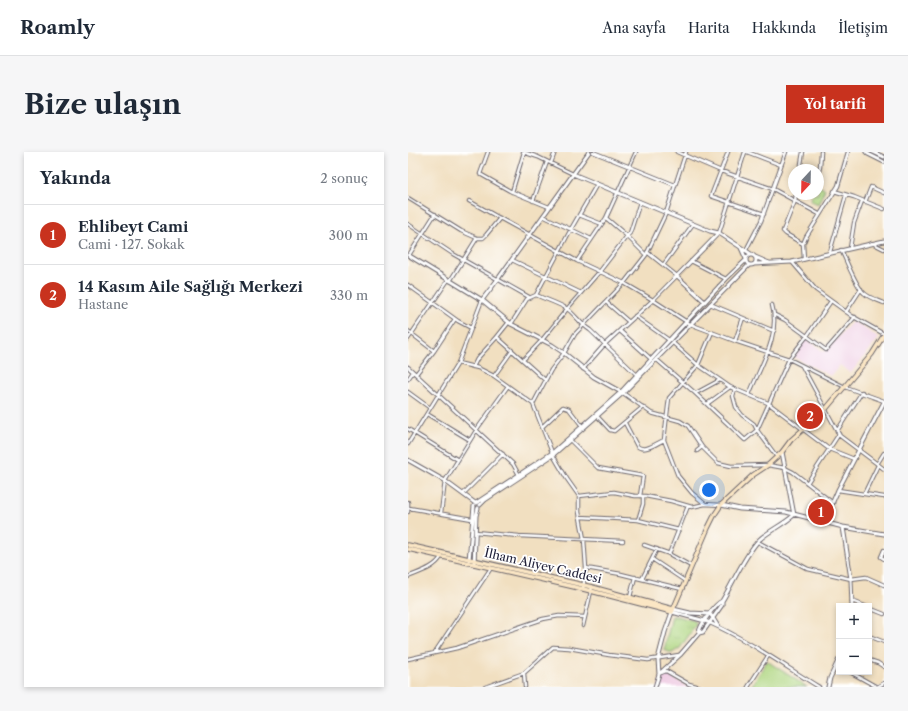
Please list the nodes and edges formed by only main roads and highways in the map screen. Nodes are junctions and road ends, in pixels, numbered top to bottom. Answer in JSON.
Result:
{"nodes":[{"id":1,"x":884,"y":334,"type":"edge"},
{"id":2,"x":408,"y":545,"type":"edge"},
{"id":3,"x":408,"y":549,"type":"edge"},
{"id":4,"x":469,"y":561,"type":"junction"},
{"id":5,"x":474,"y":562,"type":"junction"},
{"id":6,"x":583,"y":587,"type":"junction"},
{"id":7,"x":592,"y":589,"type":"junction"},
{"id":8,"x":673,"y":610,"type":"junction"}],
"edges":[{"from":1,"to":8,"type":"main road"},
{"from":2,"to":4,"type":"main road","name":"İlham Aliyev Caddesi"},
{"from":3,"to":4,"type":"main road","name":"İlham Aliyev Caddesi"},
{"from":4,"to":5,"type":"main road","name":"İlham Aliyev Caddesi"},
{"from":5,"to":6,"type":"main road","name":"İlham Aliyev Caddesi"},
{"from":5,"to":6,"type":"main road","name":"İlham Aliyev Caddesi"},
{"from":6,"to":7,"type":"main road","name":"İlham Aliyev Caddesi"},
{"from":7,"to":8,"type":"main road","name":"İlham Aliyev Caddesi"},
{"from":7,"to":8,"type":"main road","name":"İlham Aliyev Caddesi"}]}
